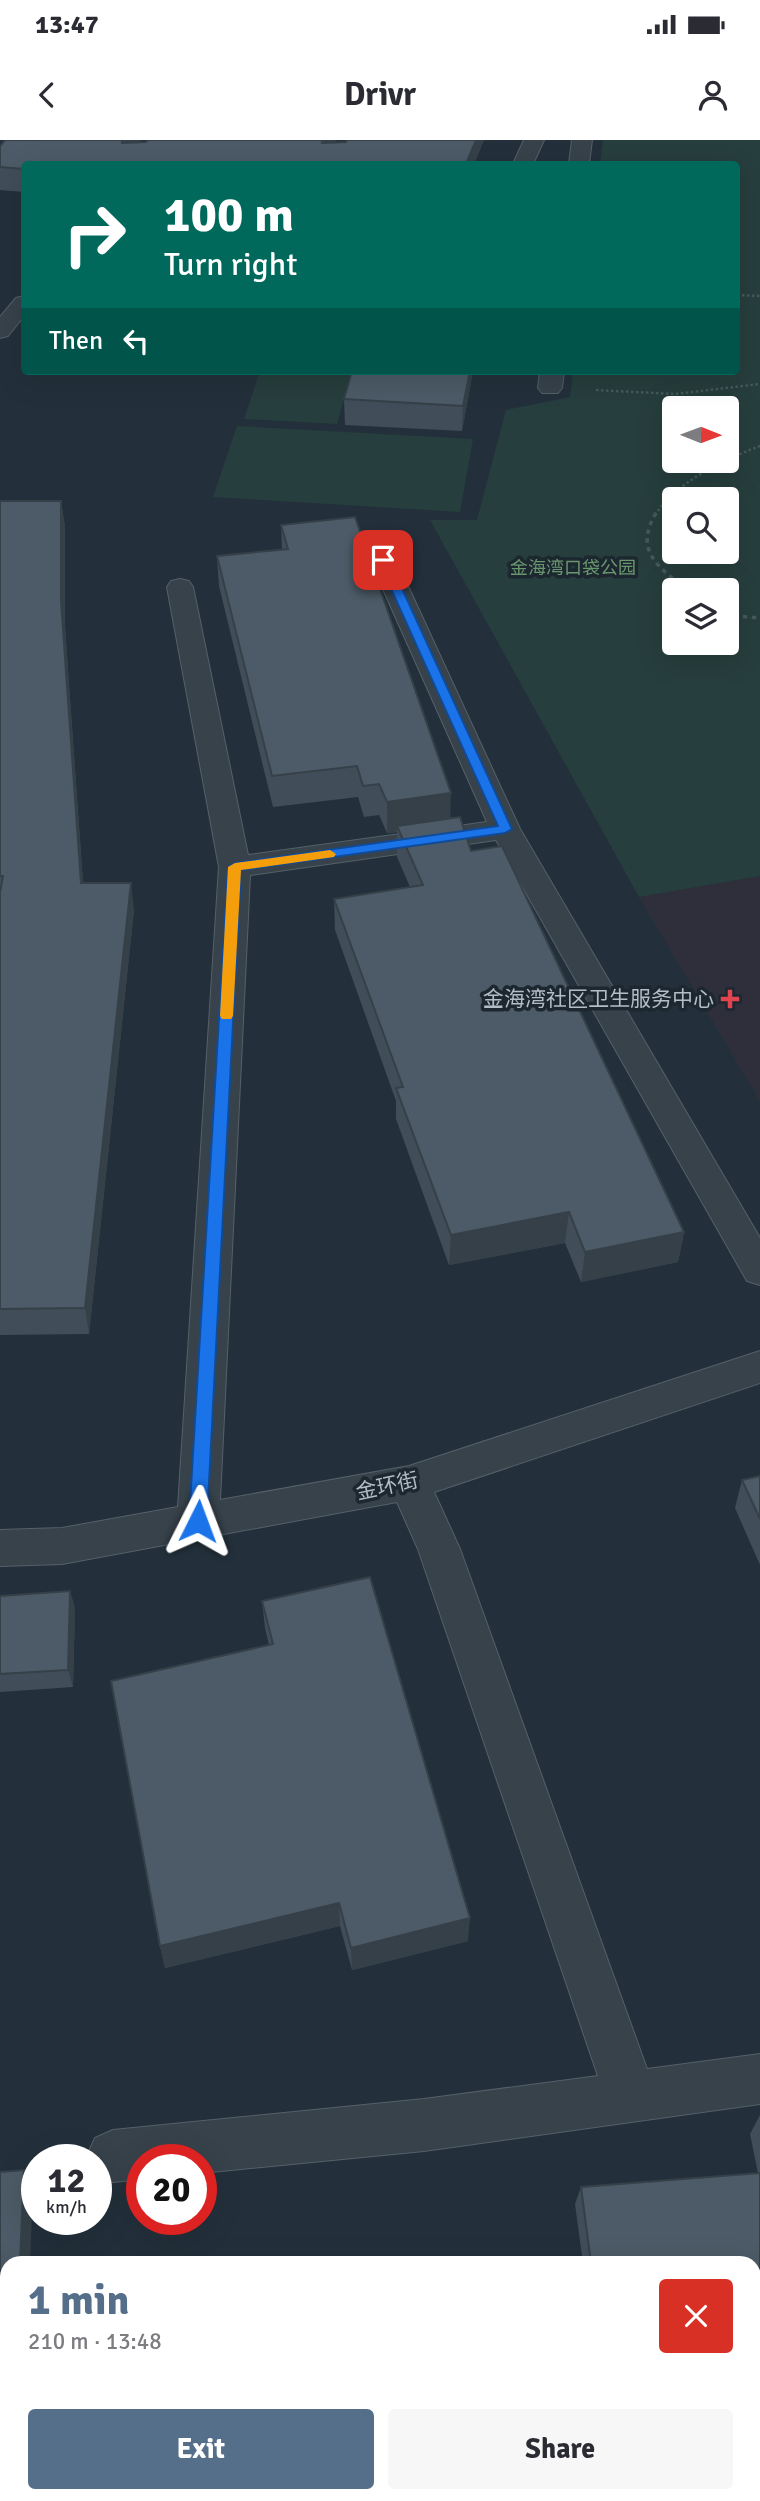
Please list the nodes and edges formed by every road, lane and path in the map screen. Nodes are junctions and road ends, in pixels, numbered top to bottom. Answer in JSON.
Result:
{"nodes":[{"id":1,"x":534,"y":140,"type":"edge"},
{"id":2,"x":582,"y":140,"type":"edge"},
{"id":3,"x":524,"y":161,"type":"edge"},
{"id":4,"x":579,"y":161,"type":"edge"},
{"id":5,"x":740,"y":295,"type":"edge"},
{"id":6,"x":760,"y":296,"type":"edge"},
{"id":7,"x":21,"y":306,"type":"edge"},
{"id":8,"x":0,"y":331,"type":"edge"},
{"id":9,"x":551,"y":379,"type":"edge"},
{"id":10,"x":760,"y":384,"type":"edge"},
{"id":11,"x":760,"y":446,"type":"edge"},
{"id":12,"x":383,"y":560,"type":"dead end"},
{"id":13,"x":673,"y":578,"type":"edge"},
{"id":14,"x":180,"y":587,"type":"dead end"},
{"id":15,"x":739,"y":616,"type":"edge"},
{"id":16,"x":760,"y":618,"type":"edge"},
{"id":17,"x":505,"y":829,"type":"junction"},
{"id":18,"x":235,"y":867,"type":"junction"},
{"id":19,"x":760,"y":1271,"type":"edge"},
{"id":20,"x":760,"y":1367,"type":"edge"},
{"id":21,"x":409,"y":1483,"type":"junction"},
{"id":22,"x":198,"y":1521,"type":"junction"},
{"id":23,"x":0,"y":1548,"type":"edge"},
{"id":24,"x":760,"y":2079,"type":"edge"},
{"id":25,"x":631,"y":2096,"type":"junction"},
{"id":26,"x":113,"y":2156,"type":"dead end"}],
"edges":[{"from":1,"to":3,"type":"street"},
{"from":2,"to":4,"type":"street"},
{"from":5,"to":6,"type":"path"},
{"from":7,"to":8,"type":"street"},
{"from":9,"to":10,"type":"path"},
{"from":11,"to":13,"type":"path"},
{"from":12,"to":17,"type":"street"},
{"from":14,"to":18,"type":"street"},
{"from":15,"to":16,"type":"path"},
{"from":17,"to":18,"type":"street"},
{"from":17,"to":19,"type":"street"},
{"from":18,"to":22,"type":"street"},
{"from":20,"to":21,"type":"street","name":"金环街"},
{"from":21,"to":22,"type":"street","name":"金环街"},
{"from":21,"to":25,"type":"street"},
{"from":22,"to":23,"type":"street","name":"金环街"},
{"from":24,"to":25,"type":"street"},
{"from":25,"to":26,"type":"street"}]}
